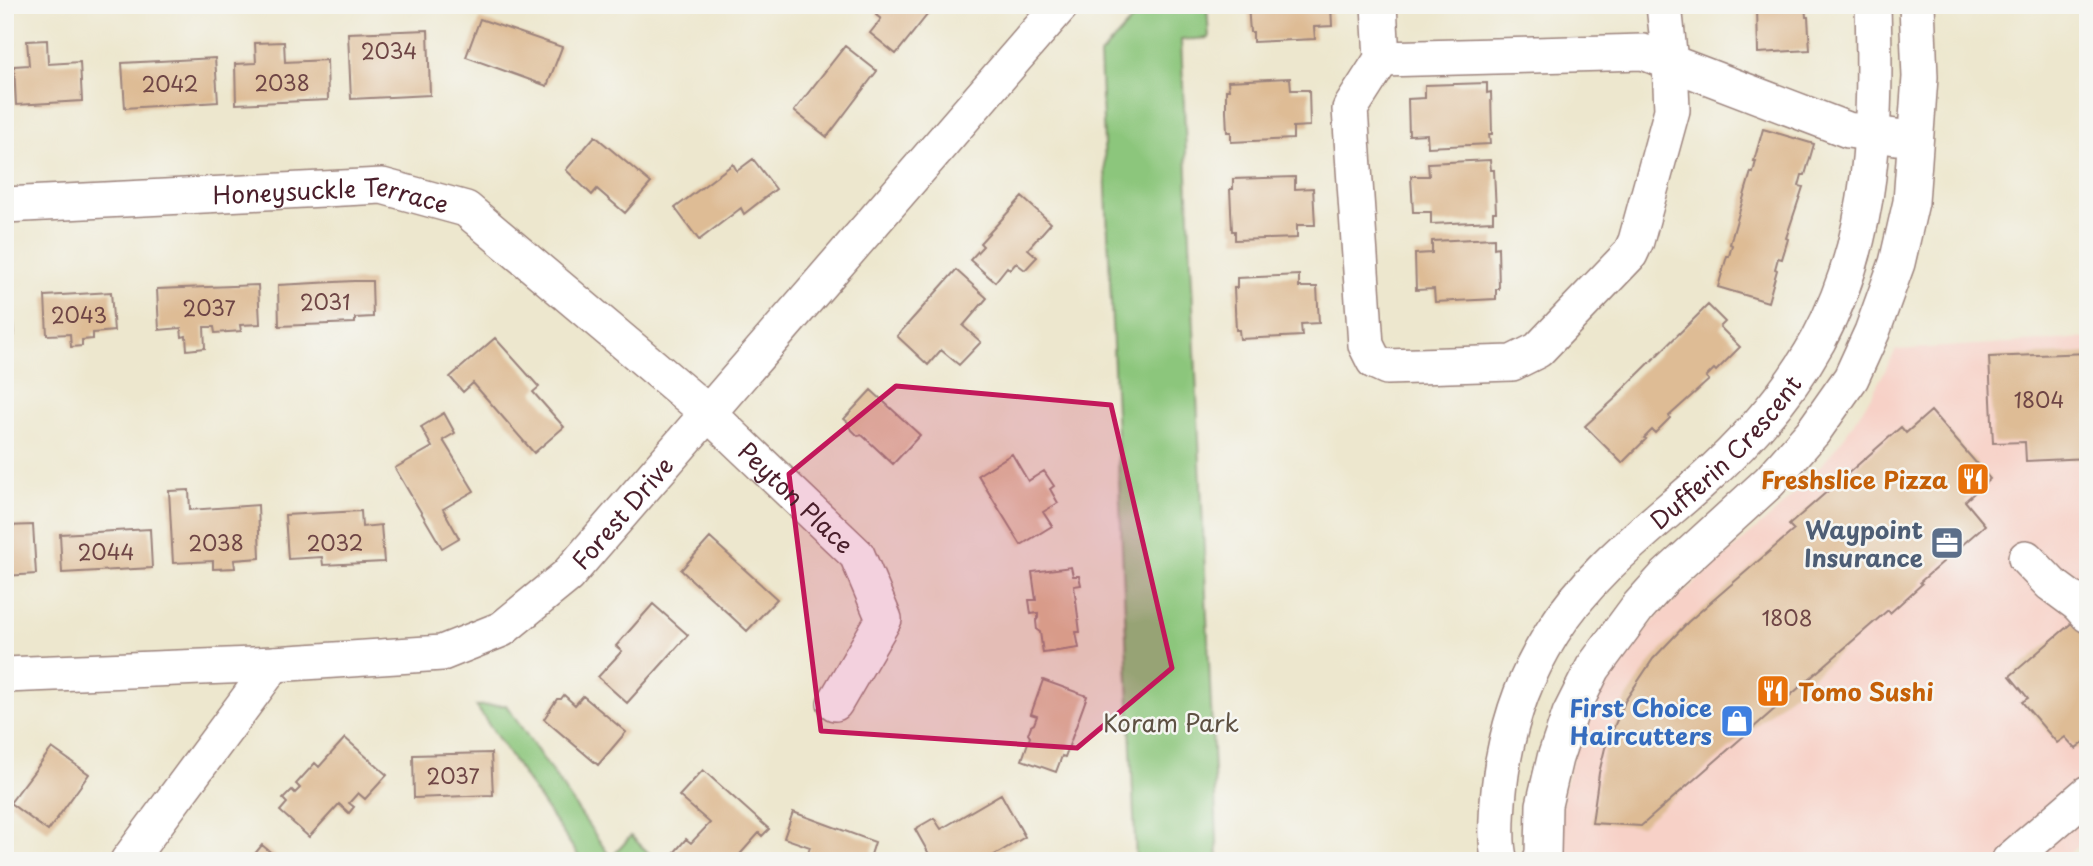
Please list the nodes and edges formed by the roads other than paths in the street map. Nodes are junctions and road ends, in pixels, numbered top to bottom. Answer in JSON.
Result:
{"nodes":[{"id":1,"x":1061,"y":5,"type":"edge"},
{"id":2,"x":1379,"y":5,"type":"edge"},
{"id":3,"x":1664,"y":5,"type":"edge"},
{"id":4,"x":1873,"y":5,"type":"edge"},
{"id":5,"x":1917,"y":5,"type":"edge"},
{"id":6,"x":1382,"y":59,"type":"junction"},
{"id":7,"x":1670,"y":62,"type":"junction"},
{"id":8,"x":1873,"y":133,"type":"junction"},
{"id":9,"x":1917,"y":140,"type":"junction"},
{"id":10,"x":5,"y":205,"type":"edge"},
{"id":11,"x":707,"y":412,"type":"junction"},
{"id":12,"x":2026,"y":558,"type":"dead end"},
{"id":13,"x":2088,"y":615,"type":"edge"},
{"id":14,"x":274,"y":664,"type":"junction"},
{"id":15,"x":5,"y":675,"type":"edge"},
{"id":16,"x":835,"y":703,"type":"dead end"},
{"id":17,"x":2088,"y":793,"type":"edge"},
{"id":18,"x":128,"y":861,"type":"edge"},
{"id":19,"x":1500,"y":861,"type":"edge"},
{"id":20,"x":1540,"y":861,"type":"edge"},
{"id":21,"x":2009,"y":861,"type":"edge"}],
"edges":[{"from":1,"to":11,"type":"street","name":"Forest Drive"},
{"from":2,"to":6,"type":"street"},
{"from":3,"to":7,"type":"street"},
{"from":4,"to":8,"type":"street","name":"Dufferin Crescent"},
{"from":5,"to":9,"type":"street","name":"Dufferin Crescent"},
{"from":6,"to":7,"type":"street"},
{"from":6,"to":7,"type":"street"},
{"from":7,"to":8,"type":"street"},
{"from":8,"to":9,"type":"street"},
{"from":8,"to":19,"type":"street","name":"Dufferin Crescent"},
{"from":9,"to":20,"type":"street","name":"Dufferin Crescent"},
{"from":10,"to":11,"type":"street","name":"Honeysuckle Terrace"},
{"from":11,"to":14,"type":"street","name":"Forest Drive"},
{"from":11,"to":16,"type":"street","name":"Peyton Place"},
{"from":12,"to":13,"type":"street"},
{"from":14,"to":15,"type":"street","name":"Forest Drive"},
{"from":14,"to":18,"type":"street"},
{"from":17,"to":21,"type":"street"}]}
